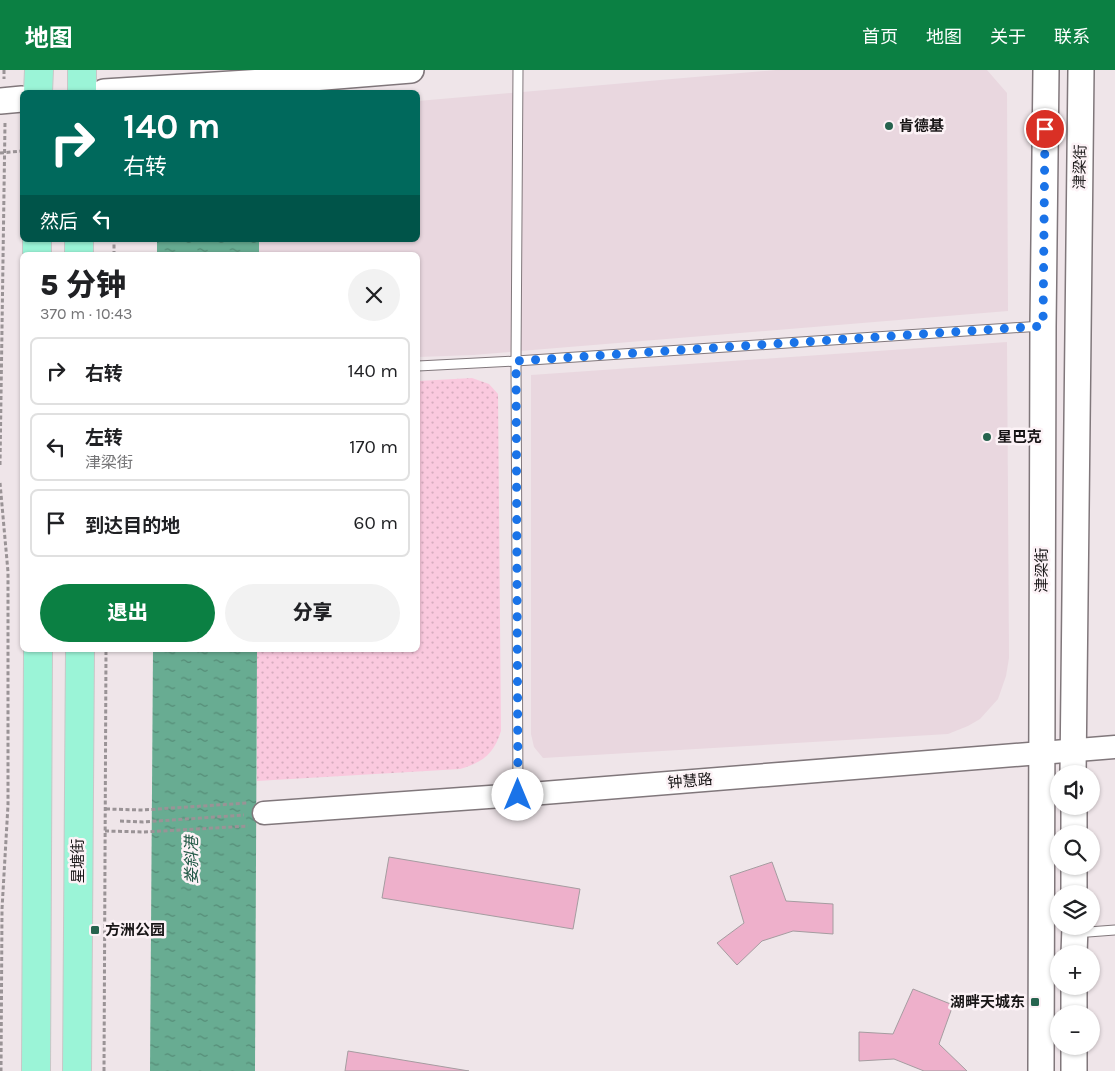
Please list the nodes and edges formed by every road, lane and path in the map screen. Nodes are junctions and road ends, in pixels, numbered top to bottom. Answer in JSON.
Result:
{"nodes":[{"id":1,"x":4,"y":70,"type":"edge"},
{"id":2,"x":39,"y":70,"type":"edge"},
{"id":3,"x":82,"y":70,"type":"edge"},
{"id":4,"x":411,"y":70,"type":"edge"},
{"id":5,"x":518,"y":70,"type":"edge"},
{"id":6,"x":1046,"y":70,"type":"edge"},
{"id":7,"x":1082,"y":70,"type":"edge"},
{"id":8,"x":38,"y":90,"type":"edge"},
{"id":9,"x":82,"y":90,"type":"edge"},
{"id":10,"x":139,"y":90,"type":"edge"},
{"id":11,"x":9,"y":100,"type":"edge"},
{"id":12,"x":20,"y":151,"type":"edge"},
{"id":13,"x":2,"y":153,"type":"edge"},
{"id":14,"x":1043,"y":326,"type":"junction"},
{"id":15,"x":516,"y":361,"type":"junction"},
{"id":16,"x":420,"y":366,"type":"edge"},
{"id":17,"x":0,"y":465,"type":"edge"},
{"id":18,"x":0,"y":483,"type":"edge"},
{"id":19,"x":38,"y":652,"type":"edge"},
{"id":20,"x":80,"y":652,"type":"edge"},
{"id":21,"x":106,"y":652,"type":"edge"},
{"id":22,"x":1115,"y":747,"type":"edge"},
{"id":23,"x":1042,"y":753,"type":"junction"},
{"id":24,"x":1073,"y":762,"type":"edge"},
{"id":25,"x":518,"y":795,"type":"junction"},
{"id":26,"x":106,"y":809,"type":"junction"},
{"id":27,"x":257,"y":814,"type":"junction"},
{"id":28,"x":120,"y":821,"type":"dead end"},
{"id":29,"x":106,"y":831,"type":"junction"},
{"id":30,"x":1115,"y":930,"type":"edge"},
{"id":31,"x":1074,"y":938,"type":"edge"},
{"id":32,"x":1074,"y":1055,"type":"edge"},
{"id":33,"x":2,"y":1071,"type":"edge"},
{"id":34,"x":36,"y":1071,"type":"edge"},
{"id":35,"x":77,"y":1071,"type":"edge"},
{"id":36,"x":104,"y":1071,"type":"edge"},
{"id":37,"x":1041,"y":1071,"type":"edge"},
{"id":38,"x":1074,"y":1071,"type":"edge"}],
"edges":[{"from":1,"to":11,"type":"path"},
{"from":2,"to":8,"type":"main road"},
{"from":3,"to":9,"type":"main road"},
{"from":4,"to":10,"type":"main road"},
{"from":5,"to":15,"type":"lane"},
{"from":6,"to":14,"type":"main road","name":"津梁街"},
{"from":7,"to":24,"type":"main road","name":"津梁街"},
{"from":11,"to":13,"type":"path"},
{"from":12,"to":13,"type":"path"},
{"from":13,"to":17,"type":"path"},
{"from":14,"to":15,"type":"lane"},
{"from":14,"to":23,"type":"main road","name":"津梁街"},
{"from":15,"to":16,"type":"lane"},
{"from":15,"to":25,"type":"lane"},
{"from":18,"to":33,"type":"path"},
{"from":19,"to":34,"type":"main road"},
{"from":20,"to":35,"type":"main road","name":"星塘街"},
{"from":21,"to":26,"type":"path"},
{"from":22,"to":24,"type":"street","name":"钟慧路"},
{"from":23,"to":24,"type":"street","name":"钟慧路"},
{"from":23,"to":25,"type":"street","name":"钟慧路"},
{"from":23,"to":37,"type":"main road","name":"津梁街"},
{"from":25,"to":27,"type":"street","name":"钟慧路"},
{"from":26,"to":27,"type":"path"},
{"from":26,"to":29,"type":"path"},
{"from":27,"to":28,"type":"path"},
{"from":27,"to":29,"type":"path"},
{"from":29,"to":36,"type":"path"},
{"from":30,"to":31,"type":"lane"},
{"from":32,"to":38,"type":"main road"}]}
